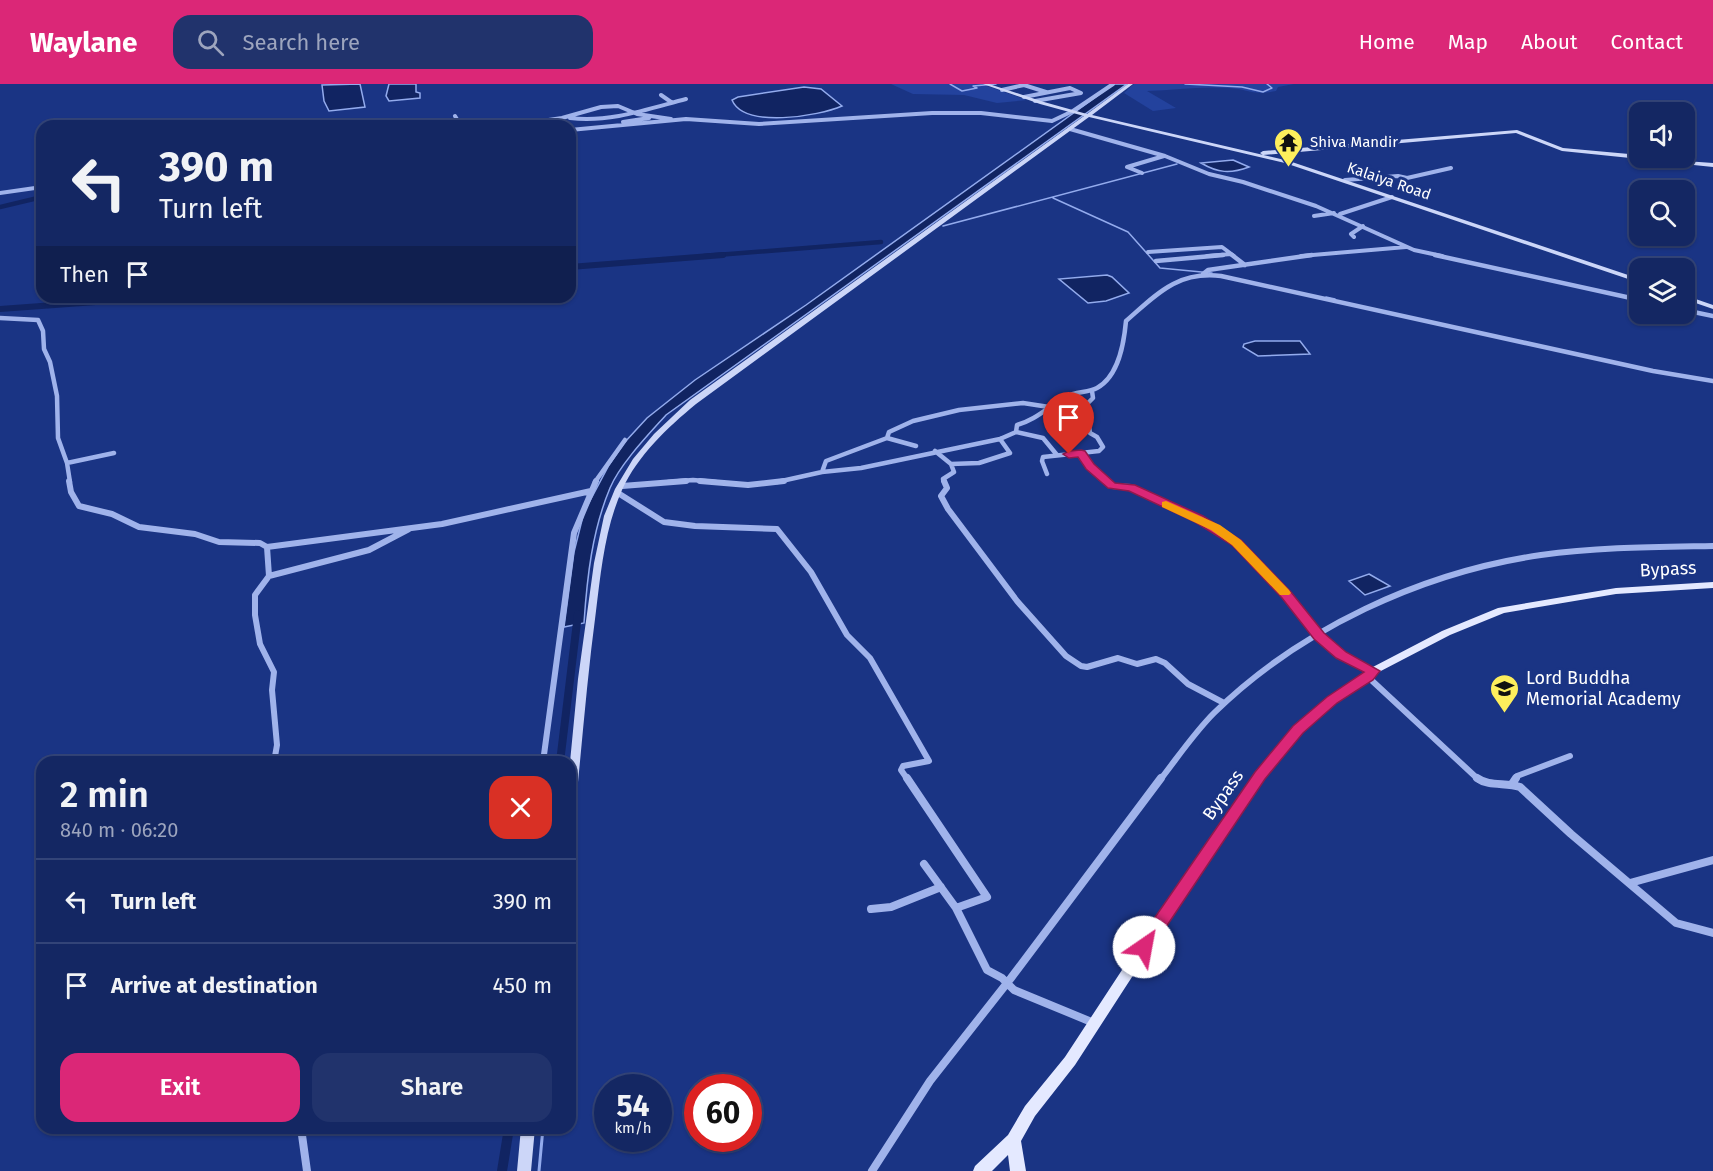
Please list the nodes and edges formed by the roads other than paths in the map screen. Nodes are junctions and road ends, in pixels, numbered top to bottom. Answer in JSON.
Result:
{"nodes":[{"id":1,"x":985,"y":84,"type":"edge"},
{"id":2,"x":1113,"y":84,"type":"edge"},
{"id":3,"x":1131,"y":84,"type":"edge"},
{"id":4,"x":1002,"y":90,"type":"junction"},
{"id":5,"x":1046,"y":92,"type":"junction"},
{"id":6,"x":1081,"y":93,"type":"junction"},
{"id":7,"x":662,"y":95,"type":"dead end"},
{"id":8,"x":1024,"y":97,"type":"junction"},
{"id":9,"x":1092,"y":98,"type":"junction"},
{"id":10,"x":686,"y":99,"type":"dead end"},
{"id":11,"x":1035,"y":101,"type":"junction"},
{"id":12,"x":671,"y":102,"type":"junction"},
{"id":13,"x":596,"y":111,"type":"dead end"},
{"id":14,"x":1073,"y":111,"type":"junction"},
{"id":15,"x":632,"y":112,"type":"junction"},
{"id":16,"x":1085,"y":115,"type":"junction"},
{"id":17,"x":455,"y":116,"type":"dead end"},
{"id":18,"x":654,"y":117,"type":"junction"},
{"id":19,"x":562,"y":118,"type":"junction"},
{"id":20,"x":457,"y":120,"type":"edge"},
{"id":21,"x":548,"y":120,"type":"edge"},
{"id":22,"x":676,"y":120,"type":"junction"},
{"id":23,"x":622,"y":122,"type":"dead end"},
{"id":24,"x":576,"y":129,"type":"edge"},
{"id":25,"x":1070,"y":129,"type":"junction"},
{"id":26,"x":1255,"y":154,"type":"junction"},
{"id":27,"x":1165,"y":156,"type":"junction"},
{"id":28,"x":1629,"y":156,"type":"edge"},
{"id":29,"x":1695,"y":163,"type":"edge"},
{"id":30,"x":1713,"y":165,"type":"edge"},
{"id":31,"x":1451,"y":168,"type":"dead end"},
{"id":32,"x":1143,"y":173,"type":"dead end"},
{"id":33,"x":1345,"y":180,"type":"junction"},
{"id":34,"x":36,"y":188,"type":"edge"},
{"id":35,"x":0,"y":193,"type":"edge"},
{"id":36,"x":1392,"y":197,"type":"junction"},
{"id":37,"x":1336,"y":214,"type":"junction"},
{"id":38,"x":1314,"y":216,"type":"dead end"},
{"id":39,"x":1363,"y":226,"type":"junction"},
{"id":40,"x":1354,"y":237,"type":"dead end"},
{"id":41,"x":1407,"y":247,"type":"junction"},
{"id":42,"x":1148,"y":252,"type":"dead end"},
{"id":43,"x":1232,"y":254,"type":"junction"},
{"id":44,"x":1156,"y":261,"type":"dead end"},
{"id":45,"x":1245,"y":265,"type":"junction"},
{"id":46,"x":1203,"y":273,"type":"junction"},
{"id":47,"x":1629,"y":277,"type":"edge"},
{"id":48,"x":1629,"y":298,"type":"edge"},
{"id":49,"x":1695,"y":301,"type":"edge"},
{"id":50,"x":1713,"y":307,"type":"edge"},
{"id":51,"x":1695,"y":312,"type":"edge"},
{"id":52,"x":1713,"y":316,"type":"edge"},
{"id":53,"x":0,"y":318,"type":"edge"},
{"id":54,"x":1713,"y":381,"type":"edge"},
{"id":55,"x":1092,"y":391,"type":"junction"},
{"id":56,"x":1049,"y":407,"type":"junction"},
{"id":57,"x":1016,"y":432,"type":"junction"},
{"id":58,"x":887,"y":438,"type":"junction"},
{"id":59,"x":1000,"y":439,"type":"junction"},
{"id":60,"x":625,"y":440,"type":"dead end"},
{"id":61,"x":915,"y":446,"type":"dead end"},
{"id":62,"x":935,"y":451,"type":"junction"},
{"id":63,"x":114,"y":453,"type":"dead end"},
{"id":64,"x":1081,"y":453,"type":"junction"},
{"id":65,"x":1057,"y":455,"type":"junction"},
{"id":66,"x":67,"y":463,"type":"junction"},
{"id":67,"x":951,"y":464,"type":"junction"},
{"id":68,"x":822,"y":472,"type":"junction"},
{"id":69,"x":1047,"y":474,"type":"dead end"},
{"id":70,"x":620,"y":489,"type":"junction"},
{"id":71,"x":591,"y":491,"type":"junction"},
{"id":72,"x":409,"y":529,"type":"junction"},
{"id":73,"x":267,"y":546,"type":"junction"},
{"id":74,"x":1713,"y":546,"type":"edge"},
{"id":75,"x":269,"y":576,"type":"junction"},
{"id":76,"x":1713,"y":585,"type":"edge"},
{"id":77,"x":1319,"y":636,"type":"junction"},
{"id":78,"x":1371,"y":674,"type":"junction"},
{"id":79,"x":1224,"y":703,"type":"junction"},
{"id":80,"x":275,"y":756,"type":"edge"},
{"id":81,"x":544,"y":756,"type":"edge"},
{"id":82,"x":576,"y":756,"type":"edge"},
{"id":83,"x":1570,"y":756,"type":"dead end"},
{"id":84,"x":1512,"y":784,"type":"junction"},
{"id":85,"x":1713,"y":860,"type":"edge"},
{"id":86,"x":924,"y":864,"type":"dead end"},
{"id":87,"x":1630,"y":883,"type":"junction"},
{"id":88,"x":941,"y":887,"type":"junction"},
{"id":89,"x":956,"y":908,"type":"junction"},
{"id":90,"x":872,"y":909,"type":"dead end"},
{"id":91,"x":1713,"y":933,"type":"edge"},
{"id":92,"x":1008,"y":984,"type":"junction"},
{"id":93,"x":1094,"y":1024,"type":"junction"},
{"id":94,"x":302,"y":1134,"type":"edge"},
{"id":95,"x":527,"y":1134,"type":"edge"},
{"id":96,"x":1013,"y":1140,"type":"junction"},
{"id":97,"x":307,"y":1171,"type":"edge"},
{"id":98,"x":524,"y":1171,"type":"edge"},
{"id":99,"x":872,"y":1171,"type":"edge"},
{"id":100,"x":981,"y":1171,"type":"edge"},
{"id":101,"x":1018,"y":1171,"type":"edge"}],
"edges":[{"from":1,"to":4,"type":"main road","name":"Kalaiya Road"},
{"from":2,"to":9,"type":"street"},
{"from":3,"to":16,"type":"main road"},
{"from":4,"to":5,"type":"street"},
{"from":4,"to":8,"type":"main road","name":"Kalaiya Road"},
{"from":5,"to":6,"type":"street"},
{"from":5,"to":8,"type":"street"},
{"from":6,"to":9,"type":"street"},
{"from":6,"to":11,"type":"street"},
{"from":7,"to":12,"type":"street"},
{"from":8,"to":11,"type":"main road","name":"Kalaiya Road"},
{"from":9,"to":14,"type":"street"},
{"from":10,"to":12,"type":"street"},
{"from":11,"to":14,"type":"main road","name":"Kalaiya Road"},
{"from":12,"to":15,"type":"street"},
{"from":13,"to":15,"type":"street"},
{"from":14,"to":16,"type":"main road","name":"Kalaiya Road"},
{"from":14,"to":22,"type":"street"},
{"from":15,"to":18,"type":"street"},
{"from":15,"to":19,"type":"street"},
{"from":15,"to":19,"type":"street"},
{"from":16,"to":25,"type":"main road"},
{"from":16,"to":26,"type":"main road","name":"Kalaiya Road"},
{"from":17,"to":20,"type":"street"},
{"from":18,"to":22,"type":"street"},
{"from":18,"to":23,"type":"street"},
{"from":19,"to":21,"type":"street"},
{"from":22,"to":24,"type":"street"},
{"from":25,"to":27,"type":"street"},
{"from":25,"to":70,"type":"main road"},
{"from":26,"to":28,"type":"main road"},
{"from":26,"to":33,"type":"main road","name":"Kalaiya Road"},
{"from":27,"to":32,"type":"street"},
{"from":27,"to":37,"type":"street"},
{"from":29,"to":30,"type":"main road"},
{"from":31,"to":33,"type":"street"},
{"from":33,"to":36,"type":"main road","name":"Kalaiya Road"},
{"from":34,"to":35,"type":"street"},
{"from":36,"to":37,"type":"street"},
{"from":36,"to":47,"type":"main road","name":"Kalaiya Road"},
{"from":37,"to":38,"type":"street"},
{"from":37,"to":39,"type":"street"},
{"from":39,"to":40,"type":"street"},
{"from":39,"to":41,"type":"street"},
{"from":41,"to":45,"type":"street"},
{"from":41,"to":48,"type":"street"},
{"from":42,"to":43,"type":"street"},
{"from":43,"to":44,"type":"street"},
{"from":43,"to":45,"type":"street"},
{"from":45,"to":46,"type":"street"},
{"from":46,"to":54,"type":"street"},
{"from":46,"to":55,"type":"street"},
{"from":49,"to":50,"type":"main road"},
{"from":51,"to":52,"type":"street"},
{"from":53,"to":66,"type":"street"},
{"from":55,"to":56,"type":"street"},
{"from":55,"to":64,"type":"street"},
{"from":56,"to":57,"type":"street"},
{"from":56,"to":58,"type":"street"},
{"from":57,"to":59,"type":"street"},
{"from":57,"to":65,"type":"street"},
{"from":58,"to":61,"type":"street"},
{"from":58,"to":68,"type":"street"},
{"from":59,"to":62,"type":"street"},
{"from":59,"to":67,"type":"street"},
{"from":60,"to":71,"type":"street"},
{"from":62,"to":67,"type":"street"},
{"from":62,"to":68,"type":"street"},
{"from":63,"to":66,"type":"street"},
{"from":64,"to":65,"type":"street"},
{"from":64,"to":77,"type":"street"},
{"from":65,"to":69,"type":"street"},
{"from":66,"to":73,"type":"street"},
{"from":67,"to":79,"type":"street"},
{"from":68,"to":70,"type":"street"},
{"from":70,"to":82,"type":"main road"},
{"from":70,"to":89,"type":"street"},
{"from":71,"to":72,"type":"street"},
{"from":71,"to":81,"type":"street"},
{"from":72,"to":73,"type":"street"},
{"from":72,"to":75,"type":"street"},
{"from":73,"to":75,"type":"street"},
{"from":74,"to":77,"type":"street"},
{"from":75,"to":80,"type":"street"},
{"from":76,"to":78,"type":"main road","name":"Bypass"},
{"from":77,"to":78,"type":"street"},
{"from":77,"to":79,"type":"street"},
{"from":78,"to":84,"type":"street"},
{"from":78,"to":93,"type":"main road","name":"Bypass"},
{"from":79,"to":92,"type":"street"},
{"from":83,"to":84,"type":"street"},
{"from":84,"to":87,"type":"street"},
{"from":85,"to":87,"type":"street"},
{"from":86,"to":88,"type":"street"},
{"from":87,"to":91,"type":"street"},
{"from":88,"to":89,"type":"street"},
{"from":88,"to":90,"type":"street"},
{"from":89,"to":92,"type":"street"},
{"from":92,"to":93,"type":"street"},
{"from":92,"to":99,"type":"street"},
{"from":93,"to":96,"type":"main road","name":"Bypass"},
{"from":94,"to":97,"type":"street"},
{"from":95,"to":98,"type":"main road"},
{"from":96,"to":100,"type":"main road","name":"Bypass"},
{"from":96,"to":101,"type":"main road"}]}
